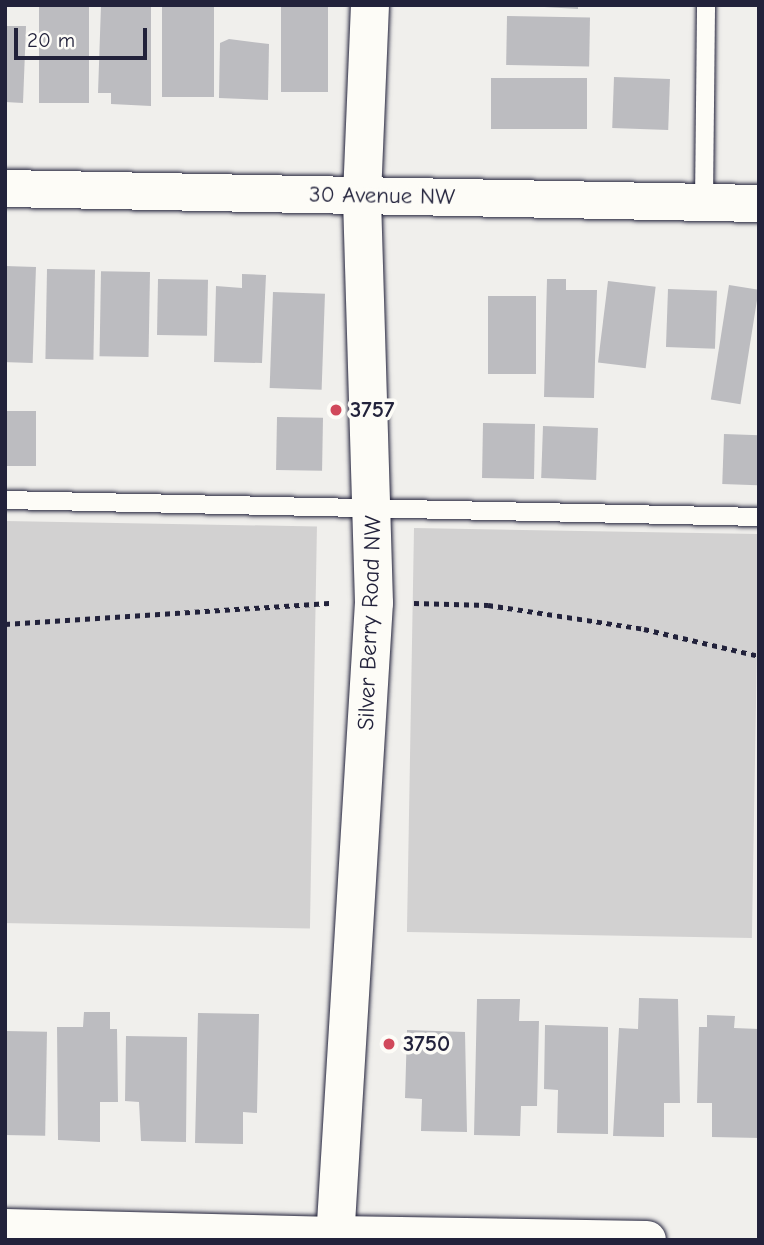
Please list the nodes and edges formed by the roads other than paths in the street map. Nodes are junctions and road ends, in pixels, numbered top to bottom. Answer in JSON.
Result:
{"nodes":[{"id":1,"x":370,"y":5,"type":"edge"},
{"id":2,"x":706,"y":5,"type":"edge"},
{"id":3,"x":5,"y":188,"type":"edge"},
{"id":4,"x":362,"y":196,"type":"junction"},
{"id":5,"x":704,"y":201,"type":"junction"},
{"id":6,"x":759,"y":203,"type":"edge"},
{"id":7,"x":5,"y":500,"type":"edge"},
{"id":8,"x":375,"y":508,"type":"junction"},
{"id":9,"x":759,"y":517,"type":"edge"},
{"id":10,"x":5,"y":1227,"type":"edge"},
{"id":11,"x":335,"y":1237,"type":"edge"},
{"id":12,"x":647,"y":1240,"type":"edge"}],
"edges":[{"from":1,"to":4,"type":"street","name":"Silver Berry Road NW"},
{"from":2,"to":5,"type":"lane"},
{"from":3,"to":4,"type":"street","name":"30 Avenue NW"},
{"from":4,"to":5,"type":"street","name":"30 Avenue NW"},
{"from":4,"to":8,"type":"street","name":"Silver Berry Road NW"},
{"from":5,"to":6,"type":"street","name":"30 Avenue NW"},
{"from":7,"to":8,"type":"lane"},
{"from":8,"to":9,"type":"lane"},
{"from":8,"to":11,"type":"street","name":"Silver Berry Road NW"},
{"from":10,"to":11,"type":"street"},
{"from":11,"to":12,"type":"street"}]}
